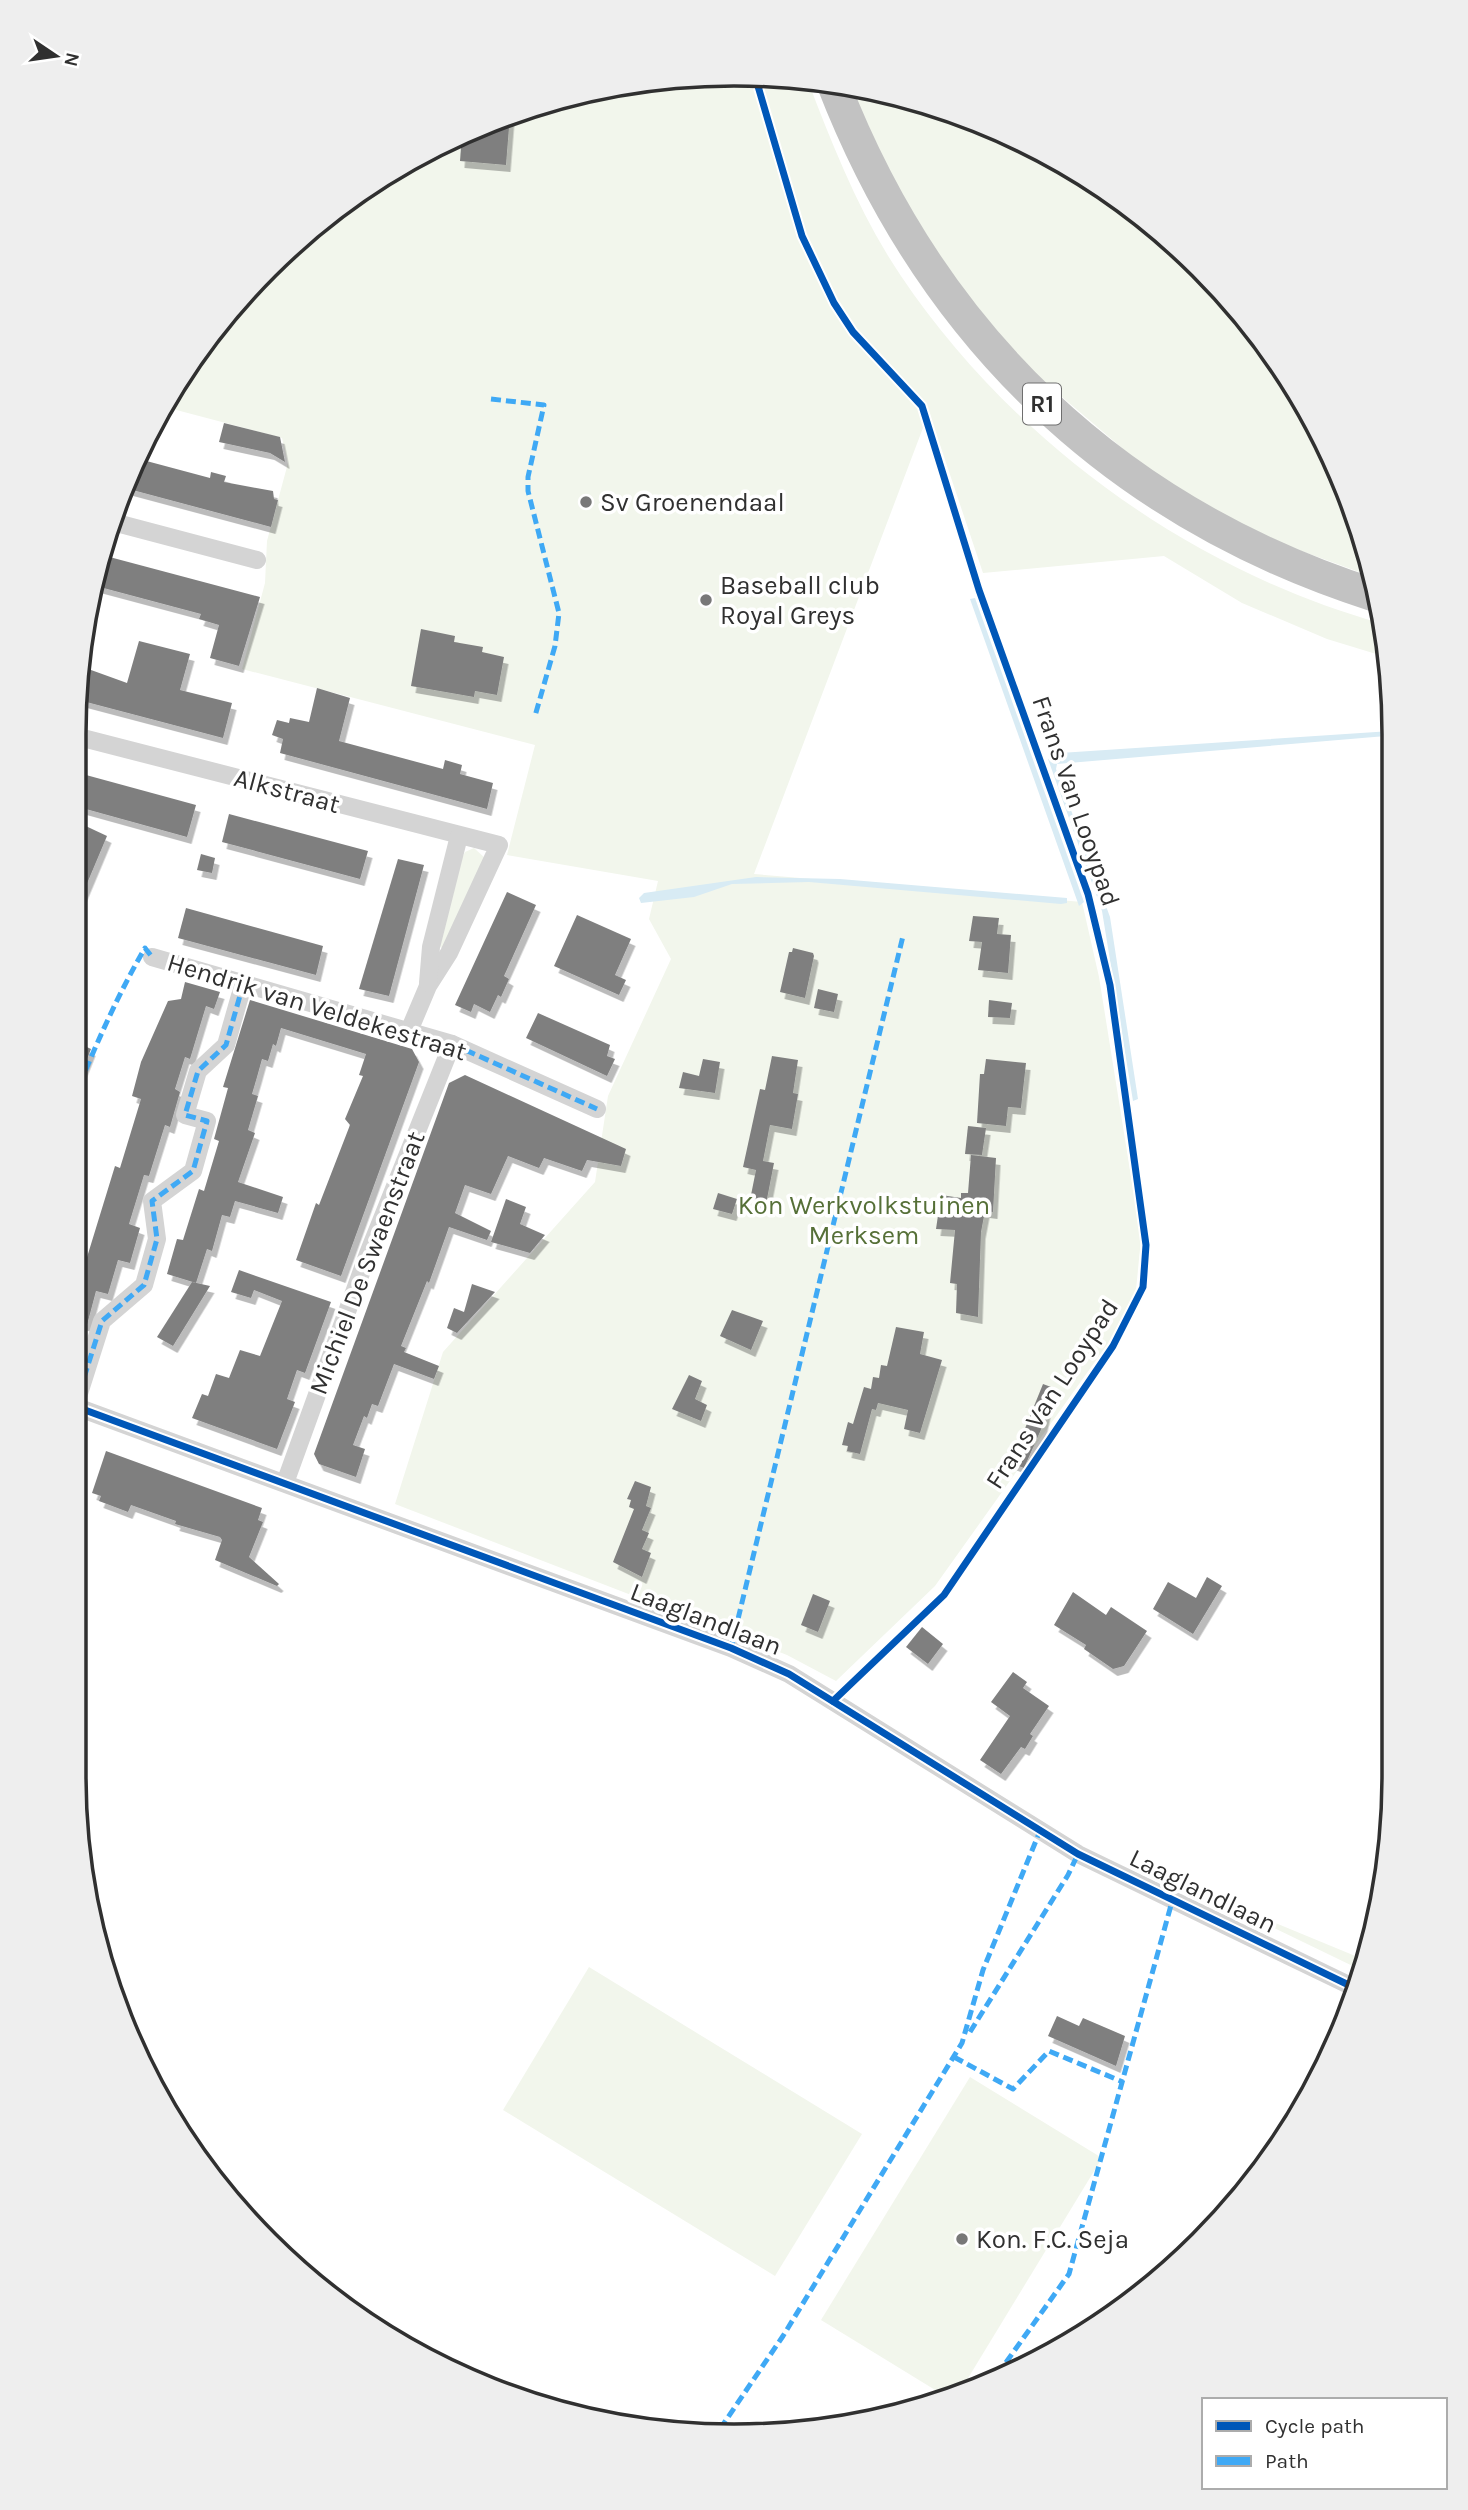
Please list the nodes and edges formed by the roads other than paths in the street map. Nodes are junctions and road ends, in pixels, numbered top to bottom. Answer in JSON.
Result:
{"nodes":[{"id":1,"x":838,"y":94,"type":"edge"},
{"id":2,"x":121,"y":524,"type":"edge"},
{"id":3,"x":257,"y":559,"type":"dead end"},
{"id":4,"x":1366,"y":592,"type":"edge"},
{"id":5,"x":86,"y":739,"type":"edge"},
{"id":6,"x":459,"y":836,"type":"junction"},
{"id":7,"x":152,"y":957,"type":"dead end"},
{"id":8,"x":243,"y":985,"type":"junction"},
{"id":9,"x":428,"y":986,"type":"junction"},
{"id":10,"x":409,"y":1031,"type":"junction"},
{"id":11,"x":452,"y":1044,"type":"junction"},
{"id":12,"x":597,"y":1109,"type":"dead end"},
{"id":13,"x":86,"y":1370,"type":"edge"},
{"id":14,"x":86,"y":1410,"type":"edge"},
{"id":15,"x":285,"y":1483,"type":"junction"},
{"id":16,"x":1348,"y":1985,"type":"edge"}],
"edges":[{"from":1,"to":4,"type":"highway","number":"R1"},
{"from":2,"to":3,"type":"street"},
{"from":5,"to":6,"type":"street","name":"Alkstraat"},
{"from":6,"to":9,"type":"street"},
{"from":6,"to":9,"type":"street","name":"Alkstraat"},
{"from":7,"to":8,"type":"street","name":"Hendrik van Veldekestraat"},
{"from":8,"to":10,"type":"street","name":"Hendrik van Veldekestraat"},
{"from":8,"to":13,"type":"street"},
{"from":9,"to":10,"type":"street"},
{"from":10,"to":11,"type":"street","name":"Hendrik van Veldekestraat"},
{"from":11,"to":12,"type":"street","name":"Hendrik van Veldekestraat"},
{"from":11,"to":15,"type":"street","name":"Michiel De Swaenstraat"},
{"from":14,"to":15,"type":"street","name":"Laaglandlaan"},
{"from":15,"to":16,"type":"street","name":"Laaglandlaan"}]}
